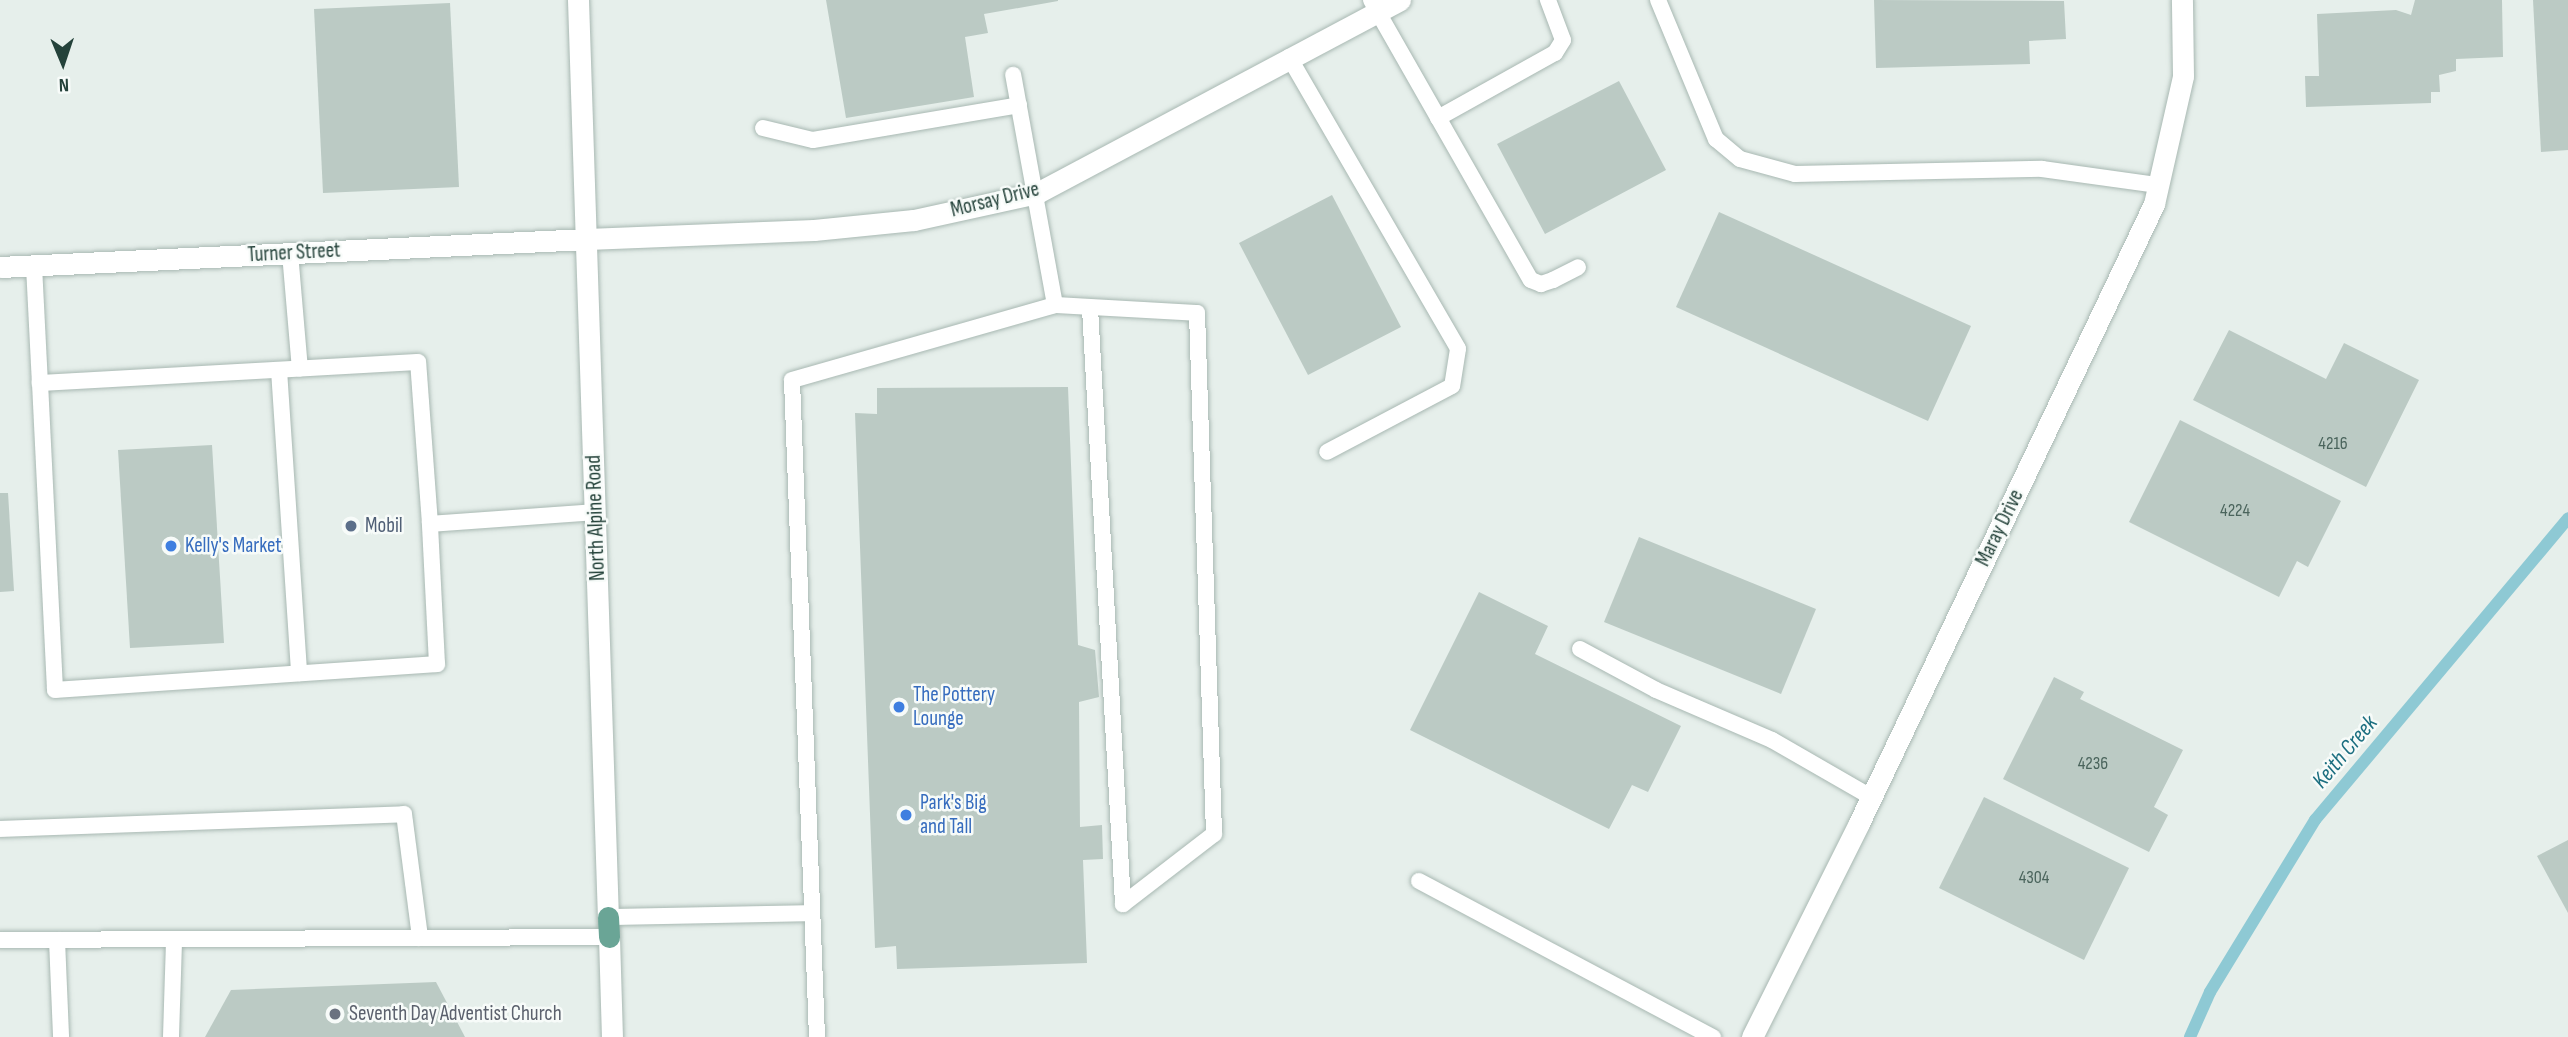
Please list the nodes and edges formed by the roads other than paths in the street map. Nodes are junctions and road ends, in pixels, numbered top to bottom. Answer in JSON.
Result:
{"nodes":[{"id":1,"x":578,"y":0,"type":"edge"},
{"id":2,"x":1400,"y":0,"type":"edge"},
{"id":3,"x":1548,"y":0,"type":"edge"},
{"id":4,"x":1658,"y":0,"type":"edge"},
{"id":5,"x":2182,"y":0,"type":"edge"},
{"id":6,"x":1374,"y":6,"type":"edge"},
{"id":7,"x":1289,"y":57,"type":"junction"},
{"id":8,"x":1013,"y":75,"type":"dead end"},
{"id":9,"x":1019,"y":105,"type":"junction"},
{"id":10,"x":1438,"y":118,"type":"junction"},
{"id":11,"x":763,"y":128,"type":"dead end"},
{"id":12,"x":2158,"y":185,"type":"junction"},
{"id":13,"x":1037,"y":193,"type":"junction"},
{"id":14,"x":587,"y":239,"type":"junction"},
{"id":15,"x":290,"y":253,"type":"junction"},
{"id":16,"x":34,"y":266,"type":"junction"},
{"id":17,"x":0,"y":267,"type":"edge"},
{"id":18,"x":1578,"y":267,"type":"dead end"},
{"id":19,"x":1055,"y":305,"type":"junction"},
{"id":20,"x":1090,"y":308,"type":"junction"},
{"id":21,"x":299,"y":369,"type":"junction"},
{"id":22,"x":279,"y":370,"type":"junction"},
{"id":23,"x":40,"y":383,"type":"junction"},
{"id":24,"x":1327,"y":452,"type":"dead end"},
{"id":25,"x":596,"y":512,"type":"junction"},
{"id":26,"x":430,"y":524,"type":"junction"},
{"id":27,"x":1580,"y":649,"type":"dead end"},
{"id":28,"x":299,"y":673,"type":"junction"},
{"id":29,"x":1871,"y":797,"type":"junction"},
{"id":30,"x":0,"y":829,"type":"edge"},
{"id":31,"x":1419,"y":881,"type":"dead end"},
{"id":32,"x":810,"y":913,"type":"junction"},
{"id":33,"x":608,"y":927,"type":"junction"},
{"id":34,"x":420,"y":938,"type":"junction"},
{"id":35,"x":0,"y":940,"type":"edge"},
{"id":36,"x":57,"y":940,"type":"junction"},
{"id":37,"x":174,"y":940,"type":"junction"},
{"id":38,"x":61,"y":1037,"type":"edge"},
{"id":39,"x":171,"y":1037,"type":"edge"},
{"id":40,"x":612,"y":1037,"type":"edge"},
{"id":41,"x":817,"y":1037,"type":"edge"},
{"id":42,"x":1713,"y":1037,"type":"edge"},
{"id":43,"x":1752,"y":1037,"type":"edge"}],
"edges":[{"from":1,"to":14,"type":"street","name":"North Alpine Road"},
{"from":2,"to":6,"type":"street","name":"Morsay Drive"},
{"from":3,"to":10,"type":"lane"},
{"from":4,"to":12,"type":"lane"},
{"from":5,"to":12,"type":"street","name":"Maray Drive"},
{"from":6,"to":7,"type":"street","name":"Morsay Drive"},
{"from":6,"to":10,"type":"lane"},
{"from":7,"to":13,"type":"street","name":"Morsay Drive"},
{"from":7,"to":24,"type":"lane"},
{"from":8,"to":9,"type":"lane"},
{"from":9,"to":11,"type":"lane"},
{"from":9,"to":13,"type":"lane"},
{"from":10,"to":18,"type":"lane"},
{"from":12,"to":29,"type":"street","name":"Maray Drive"},
{"from":13,"to":14,"type":"street","name":"Morsay Drive"},
{"from":13,"to":19,"type":"lane"},
{"from":14,"to":15,"type":"street","name":"Turner Street"},
{"from":14,"to":25,"type":"street","name":"North Alpine Road"},
{"from":15,"to":16,"type":"street","name":"Turner Street"},
{"from":15,"to":21,"type":"lane"},
{"from":16,"to":17,"type":"street","name":"Turner Street"},
{"from":16,"to":23,"type":"lane"},
{"from":19,"to":20,"type":"lane"},
{"from":19,"to":32,"type":"lane"},
{"from":20,"to":20,"type":"lane"},
{"from":21,"to":22,"type":"lane"},
{"from":21,"to":26,"type":"lane"},
{"from":22,"to":23,"type":"lane"},
{"from":22,"to":28,"type":"lane"},
{"from":23,"to":28,"type":"lane"},
{"from":25,"to":26,"type":"lane"},
{"from":25,"to":33,"type":"street","name":"North Alpine Road"},
{"from":26,"to":28,"type":"lane"},
{"from":27,"to":29,"type":"lane"},
{"from":29,"to":43,"type":"street","name":"Maray Drive"},
{"from":30,"to":34,"type":"lane"},
{"from":31,"to":42,"type":"lane"},
{"from":32,"to":33,"type":"lane"},
{"from":32,"to":41,"type":"lane"},
{"from":33,"to":34,"type":"lane"},
{"from":33,"to":40,"type":"street","name":"North Alpine Road"},
{"from":34,"to":37,"type":"lane"},
{"from":35,"to":36,"type":"lane"},
{"from":36,"to":37,"type":"lane"},
{"from":36,"to":38,"type":"lane"},
{"from":37,"to":39,"type":"lane"}]}
